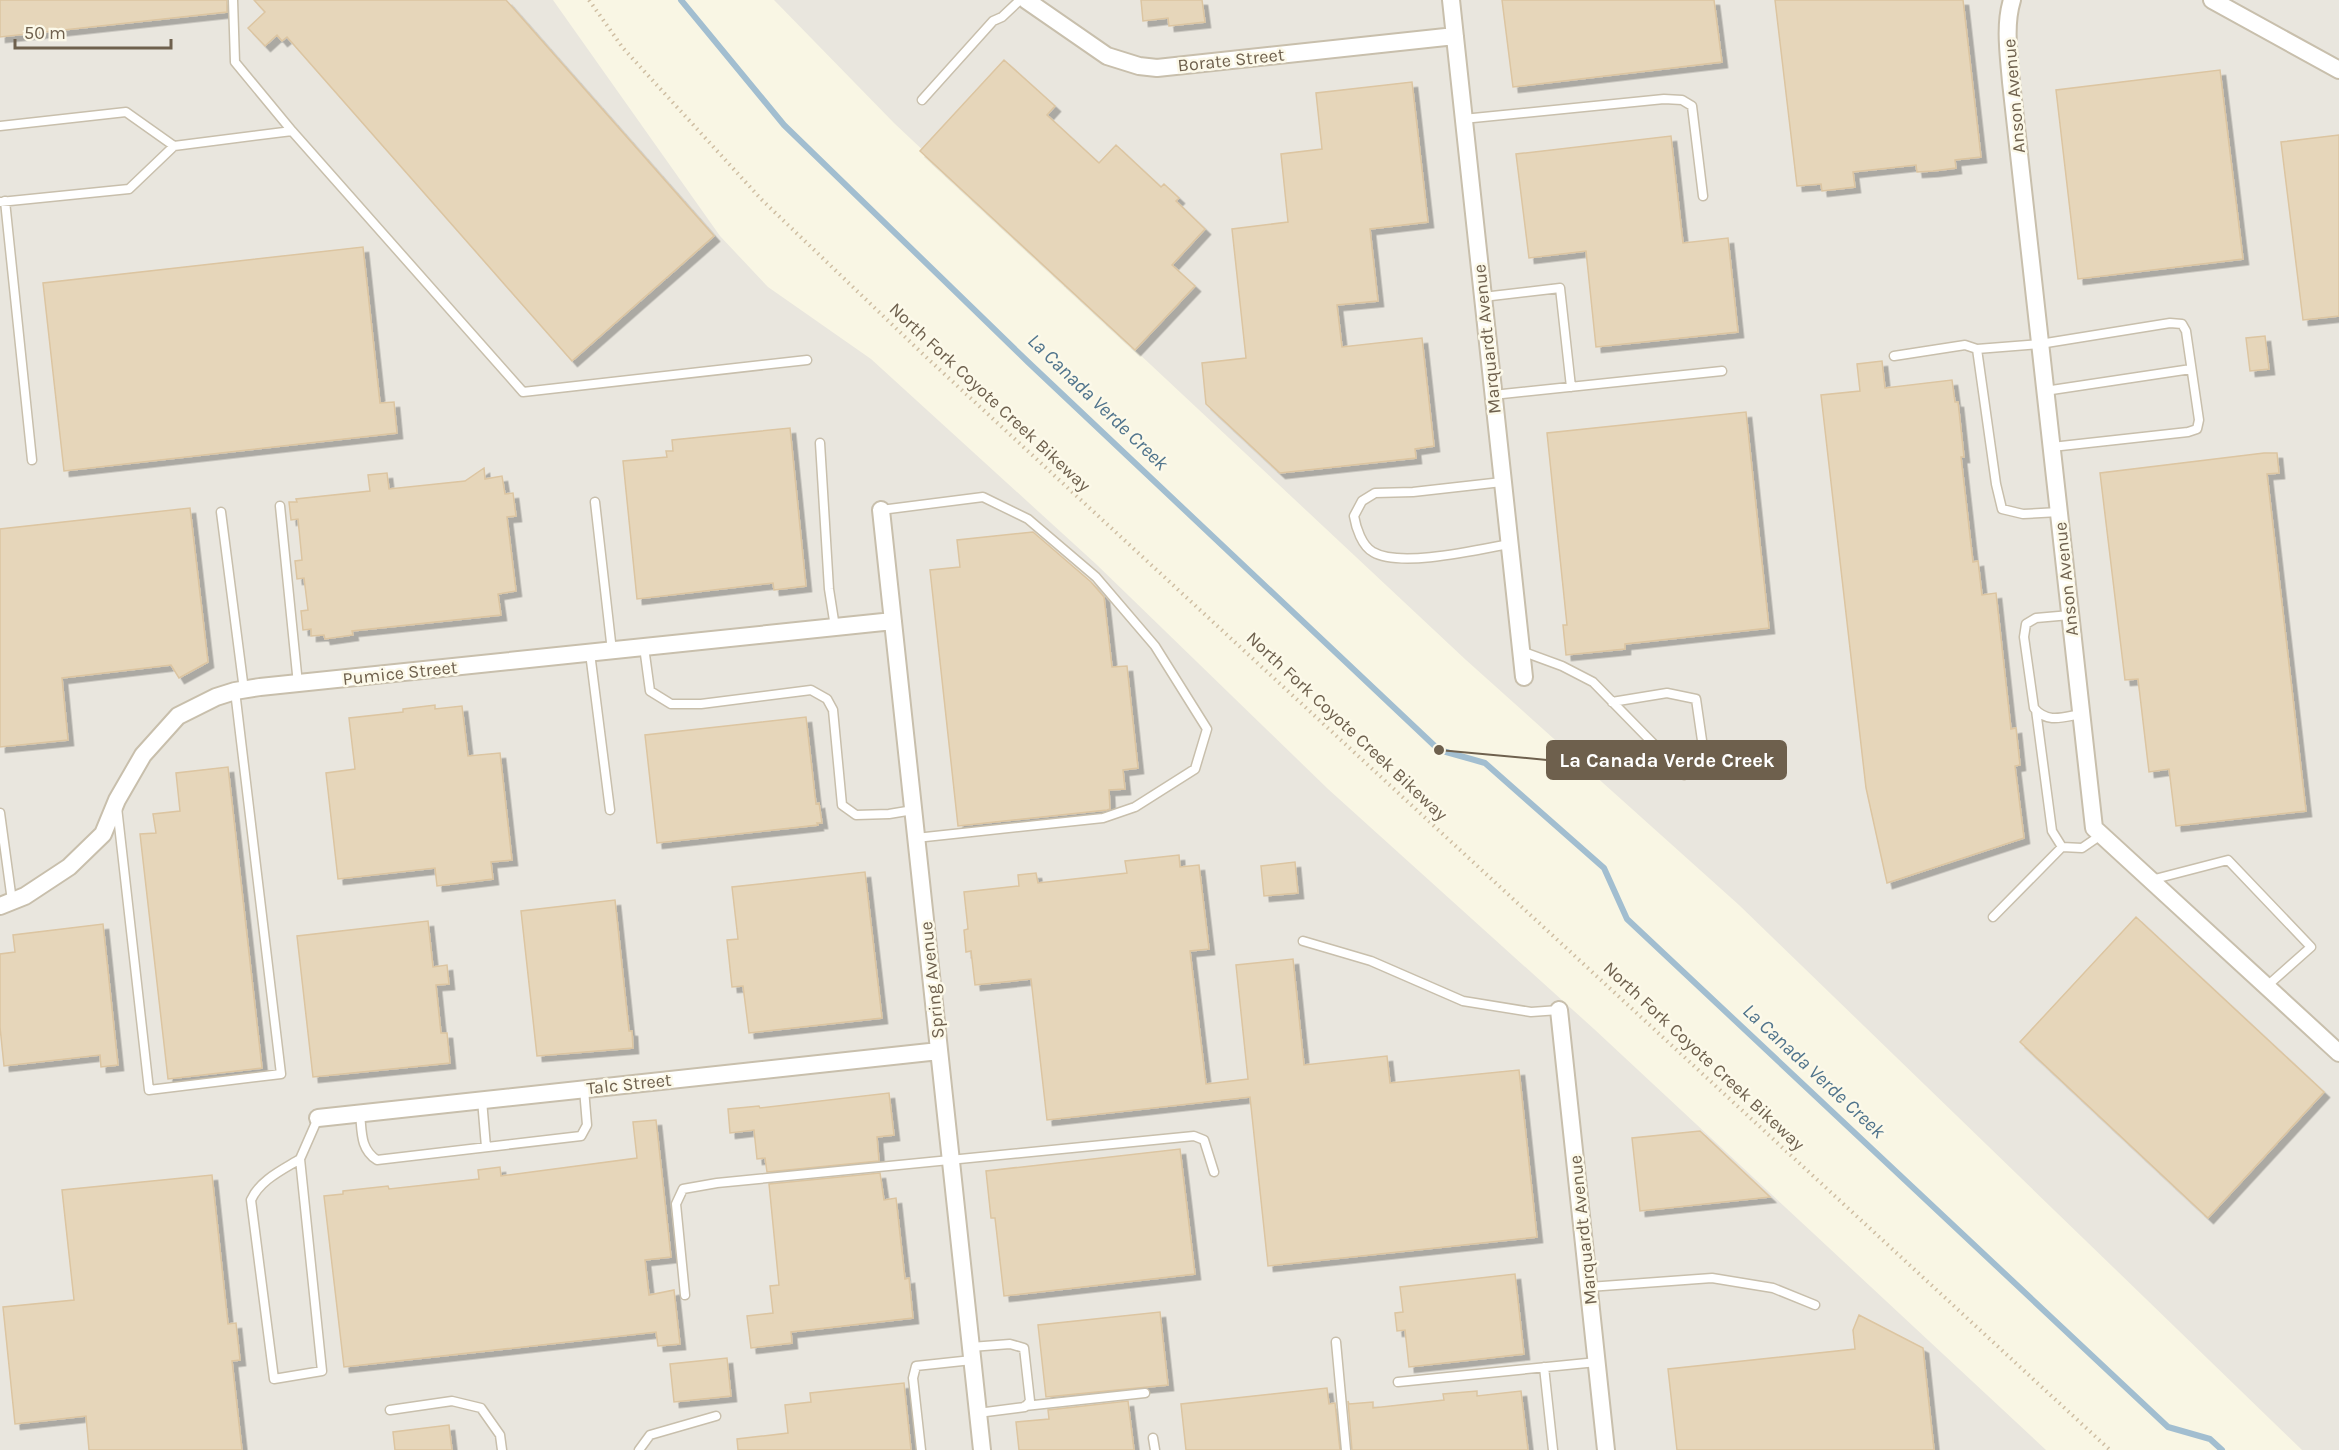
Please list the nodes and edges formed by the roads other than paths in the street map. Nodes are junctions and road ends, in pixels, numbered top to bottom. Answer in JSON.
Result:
{"nodes":[{"id":1,"x":233,"y":0,"type":"edge"},
{"id":2,"x":1020,"y":0,"type":"edge"},
{"id":3,"x":1026,"y":0,"type":"edge"},
{"id":4,"x":1451,"y":0,"type":"edge"},
{"id":5,"x":2012,"y":0,"type":"edge"},
{"id":6,"x":2212,"y":0,"type":"edge"},
{"id":7,"x":1455,"y":36,"type":"junction"},
{"id":8,"x":2339,"y":70,"type":"edge"},
{"id":9,"x":922,"y":100,"type":"dead end"},
{"id":10,"x":1463,"y":119,"type":"junction"},
{"id":11,"x":0,"y":126,"type":"edge"},
{"id":12,"x":292,"y":131,"type":"junction"},
{"id":13,"x":174,"y":146,"type":"junction"},
{"id":14,"x":1703,"y":196,"type":"dead end"},
{"id":15,"x":3,"y":201,"type":"edge"},
{"id":16,"x":1483,"y":297,"type":"junction"},
{"id":17,"x":2040,"y":344,"type":"junction"},
{"id":18,"x":1977,"y":349,"type":"junction"},
{"id":19,"x":1894,"y":356,"type":"dead end"},
{"id":20,"x":807,"y":360,"type":"dead end"},
{"id":21,"x":2191,"y":369,"type":"junction"},
{"id":22,"x":1722,"y":371,"type":"dead end"},
{"id":23,"x":1571,"y":387,"type":"junction"},
{"id":24,"x":2045,"y":392,"type":"junction"},
{"id":25,"x":1493,"y":396,"type":"junction"},
{"id":26,"x":820,"y":443,"type":"dead end"},
{"id":27,"x":2052,"y":447,"type":"junction"},
{"id":28,"x":32,"y":460,"type":"dead end"},
{"id":29,"x":1502,"y":482,"type":"junction"},
{"id":30,"x":595,"y":502,"type":"dead end"},
{"id":31,"x":280,"y":506,"type":"dead end"},
{"id":32,"x":881,"y":510,"type":"joint"},
{"id":33,"x":221,"y":512,"type":"dead end"},
{"id":34,"x":2059,"y":512,"type":"junction"},
{"id":35,"x":1509,"y":544,"type":"junction"},
{"id":36,"x":2070,"y":615,"type":"junction"},
{"id":37,"x":893,"y":621,"type":"junction"},
{"id":38,"x":835,"y":627,"type":"junction"},
{"id":39,"x":644,"y":647,"type":"junction"},
{"id":40,"x":612,"y":651,"type":"junction"},
{"id":41,"x":1521,"y":651,"type":"junction"},
{"id":42,"x":590,"y":653,"type":"junction"},
{"id":43,"x":1524,"y":677,"type":"dead end"},
{"id":44,"x":298,"y":684,"type":"junction"},
{"id":45,"x":240,"y":691,"type":"junction"},
{"id":46,"x":1612,"y":702,"type":"junction"},
{"id":47,"x":2036,"y":710,"type":"junction"},
{"id":48,"x":2081,"y":714,"type":"junction"},
{"id":49,"x":117,"y":800,"type":"junction"},
{"id":50,"x":610,"y":810,"type":"dead end"},
{"id":51,"x":913,"y":810,"type":"junction"},
{"id":52,"x":0,"y":813,"type":"edge"},
{"id":53,"x":2101,"y":835,"type":"junction"},
{"id":54,"x":916,"y":838,"type":"junction"},
{"id":55,"x":2062,"y":847,"type":"junction"},
{"id":56,"x":2151,"y":880,"type":"junction"},
{"id":57,"x":6,"y":903,"type":"edge"},
{"id":58,"x":1994,"y":917,"type":"dead end"},
{"id":59,"x":1303,"y":941,"type":"dead end"},
{"id":60,"x":2267,"y":986,"type":"junction"},
{"id":61,"x":1559,"y":1010,"type":"joint"},
{"id":62,"x":939,"y":1051,"type":"junction"},
{"id":63,"x":2339,"y":1053,"type":"edge"},
{"id":64,"x":584,"y":1089,"type":"junction"},
{"id":65,"x":482,"y":1100,"type":"junction"},
{"id":66,"x":360,"y":1113,"type":"junction"},
{"id":67,"x":318,"y":1118,"type":"joint"},
{"id":68,"x":486,"y":1147,"type":"junction"},
{"id":69,"x":300,"y":1159,"type":"junction"},
{"id":70,"x":951,"y":1161,"type":"junction"},
{"id":71,"x":1214,"y":1172,"type":"dead end"},
{"id":72,"x":1589,"y":1287,"type":"junction"},
{"id":73,"x":685,"y":1295,"type":"dead end"},
{"id":74,"x":1815,"y":1305,"type":"dead end"},
{"id":75,"x":1336,"y":1342,"type":"dead end"},
{"id":76,"x":972,"y":1354,"type":"junction"},
{"id":77,"x":1597,"y":1362,"type":"junction"},
{"id":78,"x":1544,"y":1367,"type":"junction"},
{"id":79,"x":1398,"y":1382,"type":"dead end"},
{"id":80,"x":1145,"y":1393,"type":"dead end"},
{"id":81,"x":1025,"y":1407,"type":"junction"},
{"id":82,"x":390,"y":1410,"type":"dead end"},
{"id":83,"x":978,"y":1413,"type":"junction"},
{"id":84,"x":716,"y":1416,"type":"dead end"},
{"id":85,"x":1154,"y":1438,"type":"dead end"},
{"id":86,"x":502,"y":1450,"type":"edge"},
{"id":87,"x":639,"y":1450,"type":"edge"},
{"id":88,"x":921,"y":1450,"type":"edge"},
{"id":89,"x":982,"y":1450,"type":"edge"},
{"id":90,"x":1155,"y":1450,"type":"edge"},
{"id":91,"x":1346,"y":1450,"type":"edge"},
{"id":92,"x":1553,"y":1450,"type":"edge"},
{"id":93,"x":1606,"y":1450,"type":"edge"}],
"edges":[{"from":1,"to":12,"type":"lane"},
{"from":2,"to":9,"type":"lane"},
{"from":3,"to":7,"type":"street","name":"Borate Street"},
{"from":4,"to":7,"type":"street","name":"Marquardt Avenue"},
{"from":5,"to":17,"type":"street","name":"Anson Avenue"},
{"from":6,"to":8,"type":"street"},
{"from":7,"to":10,"type":"street","name":"Marquardt Avenue"},
{"from":10,"to":14,"type":"lane"},
{"from":10,"to":16,"type":"street","name":"Marquardt Avenue"},
{"from":11,"to":13,"type":"lane"},
{"from":12,"to":13,"type":"lane"},
{"from":12,"to":20,"type":"lane"},
{"from":13,"to":15,"type":"lane"},
{"from":15,"to":28,"type":"lane"},
{"from":16,"to":23,"type":"lane"},
{"from":16,"to":25,"type":"street","name":"Marquardt Avenue"},
{"from":17,"to":18,"type":"lane"},
{"from":17,"to":21,"type":"lane"},
{"from":17,"to":24,"type":"street","name":"Anson Avenue"},
{"from":18,"to":19,"type":"lane"},
{"from":18,"to":34,"type":"lane"},
{"from":21,"to":24,"type":"lane"},
{"from":21,"to":27,"type":"lane"},
{"from":22,"to":23,"type":"lane"},
{"from":23,"to":25,"type":"lane"},
{"from":24,"to":27,"type":"street","name":"Anson Avenue"},
{"from":25,"to":29,"type":"street","name":"Marquardt Avenue"},
{"from":26,"to":38,"type":"lane"},
{"from":27,"to":34,"type":"street","name":"Anson Avenue"},
{"from":29,"to":35,"type":"street","name":"Marquardt Avenue"},
{"from":29,"to":35,"type":"lane"},
{"from":30,"to":40,"type":"lane"},
{"from":31,"to":44,"type":"lane"},
{"from":32,"to":37,"type":"street","name":"Spring Avenue"},
{"from":32,"to":54,"type":"lane"},
{"from":33,"to":45,"type":"lane"},
{"from":34,"to":36,"type":"street","name":"Anson Avenue"},
{"from":35,"to":41,"type":"street","name":"Marquardt Avenue"},
{"from":36,"to":47,"type":"lane"},
{"from":36,"to":48,"type":"street","name":"Anson Avenue"},
{"from":37,"to":38,"type":"street","name":"Pumice Street"},
{"from":37,"to":51,"type":"street","name":"Spring Avenue"},
{"from":38,"to":39,"type":"street","name":"Pumice Street"},
{"from":39,"to":40,"type":"street","name":"Pumice Street"},
{"from":39,"to":51,"type":"lane"},
{"from":40,"to":42,"type":"street","name":"Pumice Street"},
{"from":41,"to":43,"type":"street","name":"Marquardt Avenue"},
{"from":41,"to":46,"type":"lane"},
{"from":42,"to":44,"type":"street","name":"Pumice Street"},
{"from":42,"to":50,"type":"lane"},
{"from":44,"to":45,"type":"street","name":"Pumice Street"},
{"from":45,"to":49,"type":"street","name":"Pumice Street"},
{"from":45,"to":49,"type":"lane"},
{"from":46,"to":46,"type":"lane"},
{"from":47,"to":48,"type":"lane"},
{"from":47,"to":55,"type":"lane"},
{"from":48,"to":53,"type":"street","name":"Anson Avenue"},
{"from":49,"to":57,"type":"street","name":"Pumice Street"},
{"from":51,"to":54,"type":"street","name":"Spring Avenue"},
{"from":52,"to":57,"type":"lane"},
{"from":53,"to":55,"type":"lane"},
{"from":53,"to":56,"type":"street","name":"Anson Avenue"},
{"from":54,"to":62,"type":"street","name":"Spring Avenue"},
{"from":55,"to":58,"type":"lane"},
{"from":56,"to":60,"type":"street","name":"Anson Avenue"},
{"from":56,"to":60,"type":"lane"},
{"from":59,"to":61,"type":"lane"},
{"from":60,"to":63,"type":"street","name":"Anson Avenue"},
{"from":61,"to":72,"type":"street","name":"Marquardt Avenue"},
{"from":62,"to":64,"type":"street","name":"Talc Street"},
{"from":62,"to":70,"type":"street","name":"Spring Avenue"},
{"from":64,"to":65,"type":"street","name":"Talc Street"},
{"from":64,"to":68,"type":"lane"},
{"from":65,"to":66,"type":"street","name":"Talc Street"},
{"from":65,"to":68,"type":"lane"},
{"from":66,"to":67,"type":"street","name":"Talc Street"},
{"from":66,"to":68,"type":"lane"},
{"from":67,"to":69,"type":"lane"},
{"from":69,"to":69,"type":"lane"},
{"from":70,"to":71,"type":"lane"},
{"from":70,"to":73,"type":"lane"},
{"from":70,"to":76,"type":"street","name":"Spring Avenue"},
{"from":72,"to":74,"type":"lane"},
{"from":72,"to":77,"type":"street","name":"Marquardt Avenue"},
{"from":75,"to":91,"type":"lane"},
{"from":76,"to":81,"type":"lane"},
{"from":76,"to":83,"type":"street","name":"Spring Avenue"},
{"from":76,"to":88,"type":"lane"},
{"from":77,"to":78,"type":"lane"},
{"from":77,"to":93,"type":"street","name":"Marquardt Avenue"},
{"from":78,"to":79,"type":"lane"},
{"from":78,"to":92,"type":"lane"},
{"from":80,"to":81,"type":"lane"},
{"from":81,"to":83,"type":"lane"},
{"from":82,"to":86,"type":"lane"},
{"from":83,"to":89,"type":"street","name":"Spring Avenue"},
{"from":84,"to":87,"type":"lane"},
{"from":85,"to":90,"type":"lane"}]}
